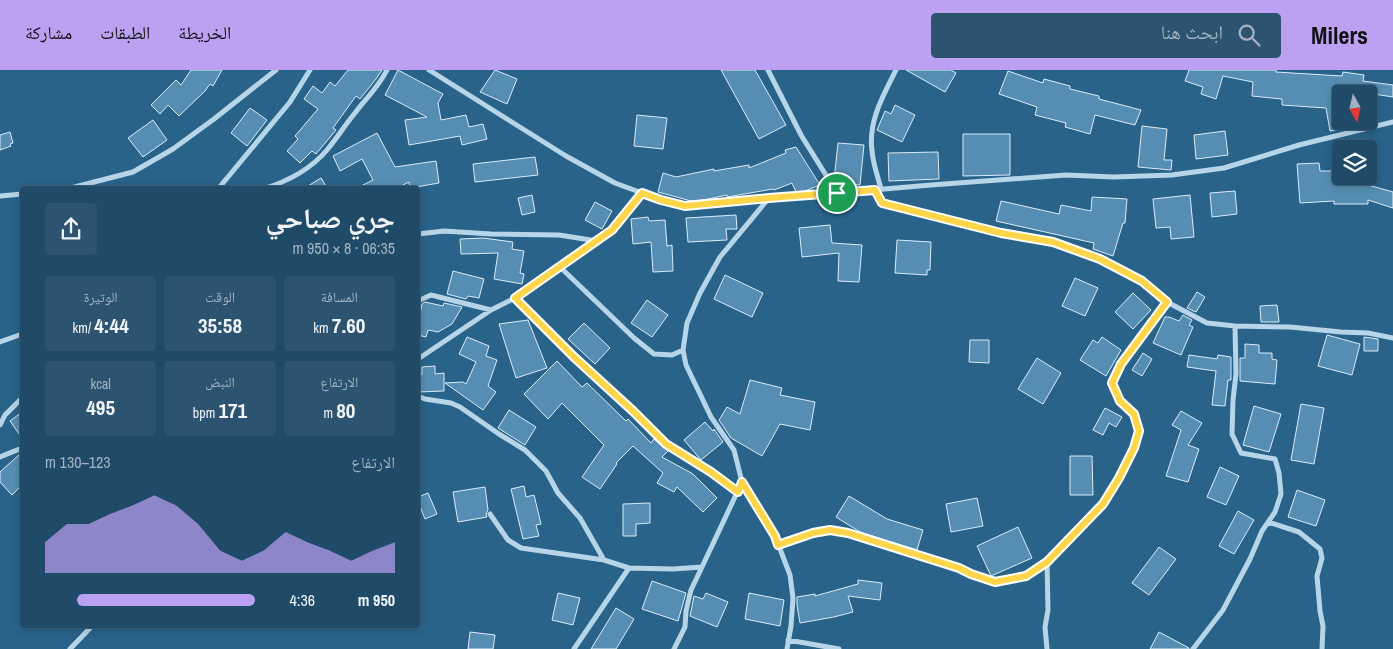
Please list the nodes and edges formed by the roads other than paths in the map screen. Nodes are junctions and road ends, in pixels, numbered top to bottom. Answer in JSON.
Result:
{"nodes":[{"id":1,"x":276,"y":70,"type":"edge"},
{"id":2,"x":310,"y":70,"type":"edge"},
{"id":3,"x":387,"y":70,"type":"edge"},
{"id":4,"x":429,"y":70,"type":"edge"},
{"id":5,"x":768,"y":70,"type":"edge"},
{"id":6,"x":896,"y":70,"type":"edge"},
{"id":7,"x":1393,"y":122,"type":"edge"},
{"id":8,"x":78,"y":186,"type":"edge"},
{"id":9,"x":220,"y":186,"type":"edge"},
{"id":10,"x":273,"y":186,"type":"edge"},
{"id":11,"x":878,"y":190,"type":"junction"},
{"id":12,"x":642,"y":193,"type":"junction"},
{"id":13,"x":837,"y":193,"type":"junction"},
{"id":14,"x":20,"y":194,"type":"edge"},
{"id":15,"x":0,"y":196,"type":"edge"},
{"id":16,"x":769,"y":198,"type":"junction"},
{"id":17,"x":420,"y":234,"type":"edge"},
{"id":18,"x":597,"y":241,"type":"junction"},
{"id":19,"x":560,"y":267,"type":"junction"},
{"id":20,"x":515,"y":298,"type":"junction"},
{"id":21,"x":420,"y":300,"type":"edge"},
{"id":22,"x":1167,"y":302,"type":"junction"},
{"id":23,"x":491,"y":310,"type":"junction"},
{"id":24,"x":1235,"y":326,"type":"junction"},
{"id":25,"x":20,"y":335,"type":"edge"},
{"id":26,"x":1393,"y":338,"type":"edge"},
{"id":27,"x":0,"y":342,"type":"edge"},
{"id":28,"x":683,"y":350,"type":"junction"},
{"id":29,"x":420,"y":358,"type":"edge"},
{"id":30,"x":420,"y":396,"type":"edge"},
{"id":31,"x":20,"y":400,"type":"edge"},
{"id":32,"x":0,"y":425,"type":"edge"},
{"id":33,"x":20,"y":449,"type":"edge"},
{"id":34,"x":0,"y":458,"type":"edge"},
{"id":35,"x":742,"y":482,"type":"junction"},
{"id":36,"x":738,"y":492,"type":"junction"},
{"id":37,"x":490,"y":514,"type":"dead end"},
{"id":38,"x":1268,"y":522,"type":"junction"},
{"id":39,"x":778,"y":545,"type":"junction"},
{"id":40,"x":604,"y":560,"type":"junction"},
{"id":41,"x":1047,"y":562,"type":"junction"},
{"id":42,"x":702,"y":567,"type":"junction"},
{"id":43,"x":629,"y":568,"type":"junction"},
{"id":44,"x":90,"y":628,"type":"edge"},
{"id":45,"x":788,"y":640,"type":"junction"},
{"id":46,"x":70,"y":649,"type":"edge"},
{"id":47,"x":574,"y":649,"type":"edge"},
{"id":48,"x":674,"y":649,"type":"edge"},
{"id":49,"x":786,"y":649,"type":"edge"},
{"id":50,"x":838,"y":649,"type":"edge"},
{"id":51,"x":1047,"y":649,"type":"edge"},
{"id":52,"x":1193,"y":649,"type":"edge"},
{"id":53,"x":1322,"y":649,"type":"edge"}],
"edges":[{"from":1,"to":8,"type":"street"},
{"from":2,"to":9,"type":"street"},
{"from":3,"to":10,"type":"street"},
{"from":4,"to":12,"type":"street"},
{"from":5,"to":13,"type":"street"},
{"from":6,"to":11,"type":"street"},
{"from":7,"to":11,"type":"street"},
{"from":11,"to":13,"type":"street"},
{"from":11,"to":22,"type":"street"},
{"from":12,"to":16,"type":"street"},
{"from":12,"to":18,"type":"street"},
{"from":13,"to":16,"type":"street"},
{"from":14,"to":15,"type":"street"},
{"from":16,"to":28,"type":"street"},
{"from":17,"to":18,"type":"street"},
{"from":18,"to":19,"type":"street"},
{"from":19,"to":20,"type":"street"},
{"from":19,"to":28,"type":"street"},
{"from":20,"to":23,"type":"street"},
{"from":20,"to":36,"type":"street"},
{"from":21,"to":23,"type":"street"},
{"from":22,"to":24,"type":"street"},
{"from":22,"to":41,"type":"street"},
{"from":23,"to":29,"type":"street"},
{"from":24,"to":26,"type":"street"},
{"from":24,"to":38,"type":"street"},
{"from":25,"to":27,"type":"street"},
{"from":28,"to":35,"type":"street"},
{"from":30,"to":40,"type":"street"},
{"from":31,"to":32,"type":"street"},
{"from":33,"to":34,"type":"street"},
{"from":35,"to":36,"type":"street"},
{"from":35,"to":39,"type":"street"},
{"from":36,"to":42,"type":"street"},
{"from":37,"to":40,"type":"street"},
{"from":38,"to":52,"type":"street"},
{"from":38,"to":53,"type":"street"},
{"from":39,"to":41,"type":"street"},
{"from":39,"to":45,"type":"street"},
{"from":40,"to":43,"type":"street"},
{"from":41,"to":51,"type":"street"},
{"from":42,"to":43,"type":"street"},
{"from":42,"to":48,"type":"street"},
{"from":43,"to":47,"type":"street"},
{"from":44,"to":46,"type":"street"},
{"from":45,"to":49,"type":"street"},
{"from":45,"to":50,"type":"street"}]}
